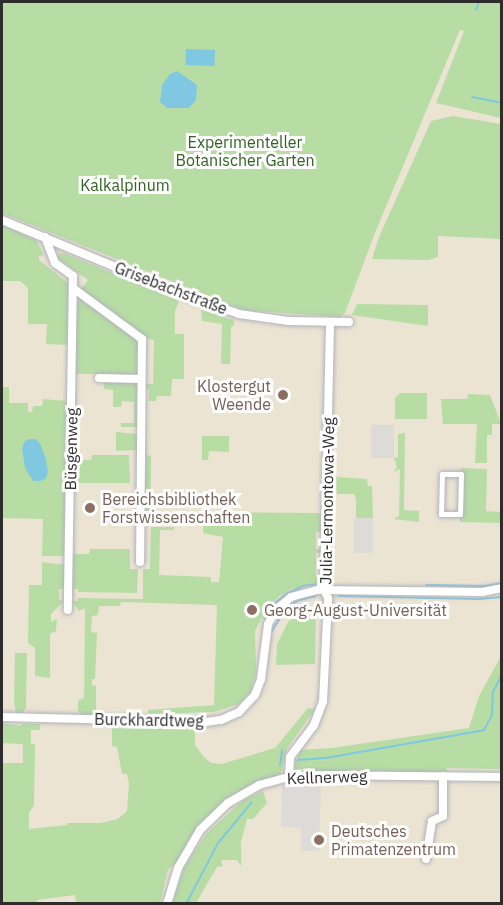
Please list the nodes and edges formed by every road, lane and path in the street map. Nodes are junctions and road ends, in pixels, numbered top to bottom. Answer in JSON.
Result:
{"nodes":[{"id":1,"x":2,"y":220,"type":"edge"},
{"id":2,"x":45,"y":237,"type":"junction"},
{"id":3,"x":73,"y":288,"type":"junction"},
{"id":4,"x":330,"y":322,"type":"junction"},
{"id":5,"x":348,"y":322,"type":"dead end"},
{"id":6,"x":99,"y":378,"type":"dead end"},
{"id":7,"x":141,"y":379,"type":"junction"},
{"id":8,"x":460,"y":514,"type":"joint"},
{"id":9,"x":140,"y":562,"type":"dead end"},
{"id":10,"x":501,"y":588,"type":"edge"},
{"id":11,"x":324,"y":590,"type":"junction"},
{"id":12,"x":68,"y":610,"type":"dead end"},
{"id":13,"x":2,"y":717,"type":"edge"},
{"id":14,"x":443,"y":776,"type":"junction"},
{"id":15,"x":289,"y":777,"type":"junction"},
{"id":16,"x":501,"y":777,"type":"edge"},
{"id":17,"x":426,"y":859,"type":"dead end"},
{"id":18,"x":167,"y":903,"type":"edge"}],
"edges":[{"from":1,"to":2,"type":"street","name":"Grisebachstraße"},
{"from":2,"to":3,"type":"street"},
{"from":2,"to":4,"type":"street","name":"Grisebachstraße"},
{"from":3,"to":7,"type":"street"},
{"from":3,"to":12,"type":"street","name":"Büsgenweg"},
{"from":4,"to":5,"type":"street","name":"Grisebachstraße"},
{"from":4,"to":11,"type":"street","name":"Julia-Lermontowa-Weg"},
{"from":6,"to":7,"type":"street"},
{"from":7,"to":9,"type":"street"},
{"from":8,"to":8,"type":"street"},
{"from":10,"to":11,"type":"street","name":"Burckhardtweg"},
{"from":11,"to":13,"type":"street","name":"Burckhardtweg"},
{"from":11,"to":15,"type":"street","name":"Julia-Lermontowa-Weg"},
{"from":14,"to":15,"type":"street","name":"Kellnerweg"},
{"from":14,"to":16,"type":"street","name":"Kellnerweg"},
{"from":14,"to":17,"type":"street"},
{"from":15,"to":18,"type":"street","name":"Kellnerweg"}]}
